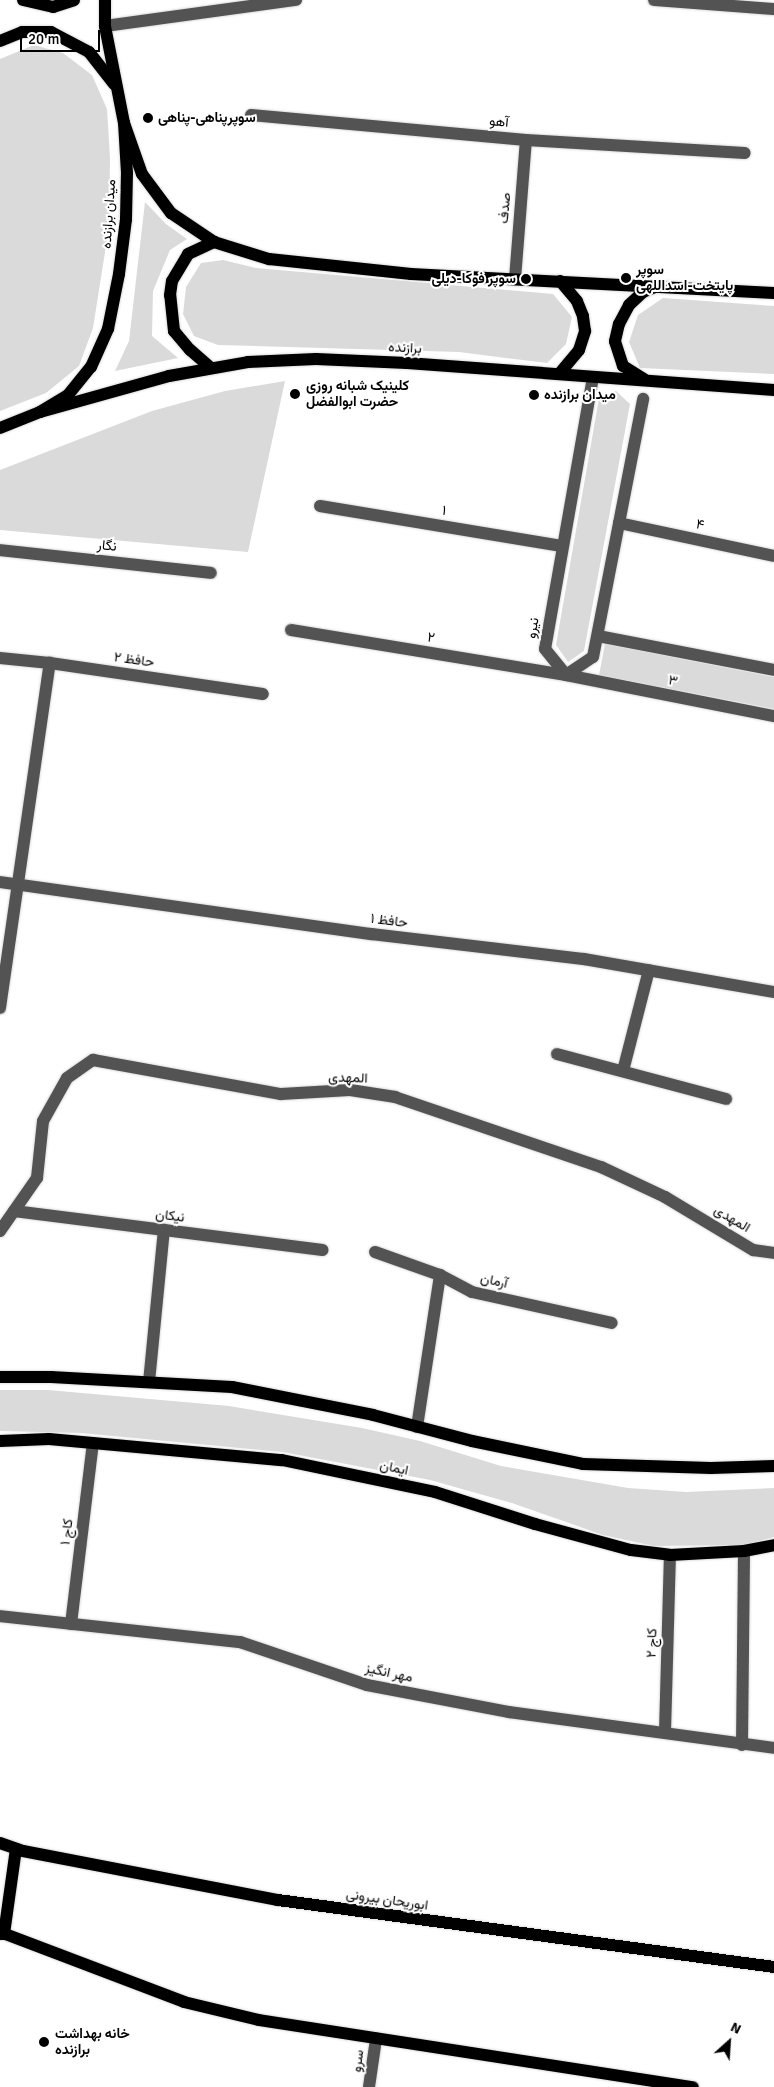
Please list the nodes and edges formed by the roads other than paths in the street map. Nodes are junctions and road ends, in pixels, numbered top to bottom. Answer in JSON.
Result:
{"nodes":[{"id":1,"x":23,"y":0,"type":"edge"},
{"id":2,"x":74,"y":0,"type":"edge"},
{"id":3,"x":105,"y":0,"type":"edge"},
{"id":4,"x":296,"y":0,"type":"edge"},
{"id":5,"x":654,"y":0,"type":"edge"},
{"id":6,"x":774,"y":9,"type":"edge"},
{"id":7,"x":106,"y":26,"type":"junction"},
{"id":8,"x":0,"y":41,"type":"edge"},
{"id":9,"x":116,"y":86,"type":"junction"},
{"id":10,"x":251,"y":115,"type":"dead end"},
{"id":11,"x":124,"y":123,"type":"junction"},
{"id":12,"x":526,"y":140,"type":"junction"},
{"id":13,"x":745,"y":153,"type":"dead end"},
{"id":14,"x":214,"y":242,"type":"junction"},
{"id":15,"x":515,"y":279,"type":"junction"},
{"id":16,"x":560,"y":281,"type":"junction"},
{"id":17,"x":658,"y":286,"type":"junction"},
{"id":18,"x":774,"y":293,"type":"edge"},
{"id":19,"x":211,"y":368,"type":"junction"},
{"id":20,"x":559,"y":374,"type":"junction"},
{"id":21,"x":593,"y":377,"type":"junction"},
{"id":22,"x":646,"y":381,"type":"junction"},
{"id":23,"x":774,"y":390,"type":"edge"},
{"id":24,"x":643,"y":399,"type":"dead end"},
{"id":25,"x":40,"y":412,"type":"junction"},
{"id":26,"x":0,"y":428,"type":"edge"},
{"id":27,"x":320,"y":506,"type":"dead end"},
{"id":28,"x":619,"y":523,"type":"junction"},
{"id":29,"x":562,"y":546,"type":"junction"},
{"id":30,"x":0,"y":550,"type":"edge"},
{"id":31,"x":774,"y":556,"type":"edge"},
{"id":32,"x":210,"y":573,"type":"dead end"},
{"id":33,"x":291,"y":630,"type":"dead end"},
{"id":34,"x":598,"y":636,"type":"junction"},
{"id":35,"x":0,"y":658,"type":"edge"},
{"id":36,"x":50,"y":663,"type":"junction"},
{"id":37,"x":774,"y":670,"type":"edge"},
{"id":38,"x":566,"y":675,"type":"junction"},
{"id":39,"x":263,"y":694,"type":"dead end"},
{"id":40,"x":774,"y":716,"type":"edge"},
{"id":41,"x":0,"y":882,"type":"edge"},
{"id":42,"x":18,"y":884,"type":"junction"},
{"id":43,"x":648,"y":970,"type":"junction"},
{"id":44,"x":774,"y":992,"type":"edge"},
{"id":45,"x":0,"y":1008,"type":"edge"},
{"id":46,"x":557,"y":1054,"type":"dead end"},
{"id":47,"x":623,"y":1071,"type":"junction"},
{"id":48,"x":726,"y":1099,"type":"dead end"},
{"id":49,"x":14,"y":1211,"type":"junction"},
{"id":50,"x":164,"y":1230,"type":"junction"},
{"id":51,"x":0,"y":1231,"type":"edge"},
{"id":52,"x":323,"y":1250,"type":"dead end"},
{"id":53,"x":375,"y":1252,"type":"dead end"},
{"id":54,"x":774,"y":1253,"type":"edge"},
{"id":55,"x":440,"y":1275,"type":"junction"},
{"id":56,"x":612,"y":1322,"type":"dead end"},
{"id":57,"x":0,"y":1377,"type":"edge"},
{"id":58,"x":148,"y":1382,"type":"junction"},
{"id":59,"x":417,"y":1427,"type":"junction"},
{"id":60,"x":0,"y":1441,"type":"edge"},
{"id":61,"x":93,"y":1443,"type":"junction"},
{"id":62,"x":774,"y":1466,"type":"edge"},
{"id":63,"x":774,"y":1545,"type":"edge"},
{"id":64,"x":744,"y":1551,"type":"junction"},
{"id":65,"x":670,"y":1555,"type":"junction"},
{"id":66,"x":0,"y":1616,"type":"edge"},
{"id":67,"x":71,"y":1624,"type":"junction"},
{"id":68,"x":665,"y":1732,"type":"junction"},
{"id":69,"x":742,"y":1745,"type":"junction"},
{"id":70,"x":774,"y":1748,"type":"edge"},
{"id":71,"x":0,"y":1843,"type":"edge"},
{"id":72,"x":16,"y":1849,"type":"junction"},
{"id":73,"x":1,"y":1933,"type":"edge"},
{"id":74,"x":774,"y":1967,"type":"edge"},
{"id":75,"x":376,"y":2039,"type":"junction"},
{"id":76,"x":369,"y":2087,"type":"edge"},
{"id":77,"x":693,"y":2087,"type":"edge"}],
"edges":[{"from":1,"to":2,"type":"main road"},
{"from":3,"to":7,"type":"main road"},
{"from":4,"to":7,"type":"street"},
{"from":5,"to":6,"type":"street"},
{"from":7,"to":9,"type":"main road"},
{"from":8,"to":9,"type":"main road","name":"میدان برازنده"},
{"from":9,"to":11,"type":"main road","name":"میدان برازنده"},
{"from":10,"to":12,"type":"street","name":"آهو"},
{"from":11,"to":14,"type":"main road"},
{"from":11,"to":25,"type":"main road","name":"میدان برازنده"},
{"from":12,"to":13,"type":"street","name":"آهو"},
{"from":12,"to":15,"type":"street","name":"صدف"},
{"from":14,"to":15,"type":"main road"},
{"from":14,"to":19,"type":"main road"},
{"from":15,"to":16,"type":"main road"},
{"from":16,"to":17,"type":"main road"},
{"from":16,"to":20,"type":"main road"},
{"from":17,"to":18,"type":"main road"},
{"from":17,"to":22,"type":"main road"},
{"from":19,"to":20,"type":"main road","name":"برازنده"},
{"from":19,"to":25,"type":"main road","name":"برازنده"},
{"from":20,"to":21,"type":"main road","name":"برازنده"},
{"from":21,"to":22,"type":"main road","name":"برازنده"},
{"from":21,"to":29,"type":"street","name":"نیرو"},
{"from":22,"to":23,"type":"main road","name":"برازنده"},
{"from":24,"to":28,"type":"street"},
{"from":25,"to":26,"type":"main road","name":"میدان برازنده"},
{"from":27,"to":29,"type":"street","name":"۱"},
{"from":28,"to":31,"type":"street","name":"۴"},
{"from":28,"to":34,"type":"street"},
{"from":29,"to":38,"type":"street","name":"نیرو"},
{"from":30,"to":32,"type":"street","name":"نگار"},
{"from":33,"to":38,"type":"street","name":"۲"},
{"from":34,"to":37,"type":"street"},
{"from":34,"to":38,"type":"street"},
{"from":35,"to":36,"type":"street","name":"حافظ ۲"},
{"from":36,"to":39,"type":"street","name":"حافظ ۲"},
{"from":36,"to":42,"type":"street"},
{"from":38,"to":40,"type":"street","name":"۳"},
{"from":41,"to":42,"type":"street","name":"حافظ ۱"},
{"from":42,"to":43,"type":"street","name":"حافظ ۱"},
{"from":42,"to":45,"type":"street"},
{"from":43,"to":44,"type":"street","name":"حافظ ۱"},
{"from":43,"to":47,"type":"street"},
{"from":46,"to":47,"type":"street"},
{"from":47,"to":48,"type":"street"},
{"from":49,"to":50,"type":"street","name":"نیکان"},
{"from":49,"to":51,"type":"street","name":"المهدی"},
{"from":49,"to":54,"type":"street","name":"المهدی"},
{"from":50,"to":52,"type":"street","name":"نیکان"},
{"from":50,"to":58,"type":"street"},
{"from":53,"to":55,"type":"street","name":"آرمان"},
{"from":55,"to":56,"type":"street","name":"آرمان"},
{"from":55,"to":59,"type":"street"},
{"from":57,"to":58,"type":"main road"},
{"from":58,"to":59,"type":"main road"},
{"from":59,"to":62,"type":"main road"},
{"from":60,"to":61,"type":"main road","name":"ایمان"},
{"from":61,"to":65,"type":"main road","name":"ایمان"},
{"from":61,"to":67,"type":"street","name":"کاج ۱"},
{"from":63,"to":64,"type":"main road","name":"ایمان"},
{"from":64,"to":65,"type":"main road","name":"ایمان"},
{"from":64,"to":69,"type":"street"},
{"from":65,"to":68,"type":"street","name":"کاج ۲"},
{"from":66,"to":67,"type":"street","name":"مهر انگیز"},
{"from":67,"to":68,"type":"street","name":"مهر انگیز"},
{"from":68,"to":69,"type":"street","name":"مهر انگیز"},
{"from":69,"to":70,"type":"street","name":"مهر انگیز"},
{"from":71,"to":72,"type":"main road","name":"ابوریحان بیرونی"},
{"from":72,"to":73,"type":"main road"},
{"from":72,"to":74,"type":"main road","name":"ابوریحان بیرونی"},
{"from":73,"to":75,"type":"main road"},
{"from":75,"to":76,"type":"street","name":"سرو"},
{"from":75,"to":77,"type":"main road"}]}
